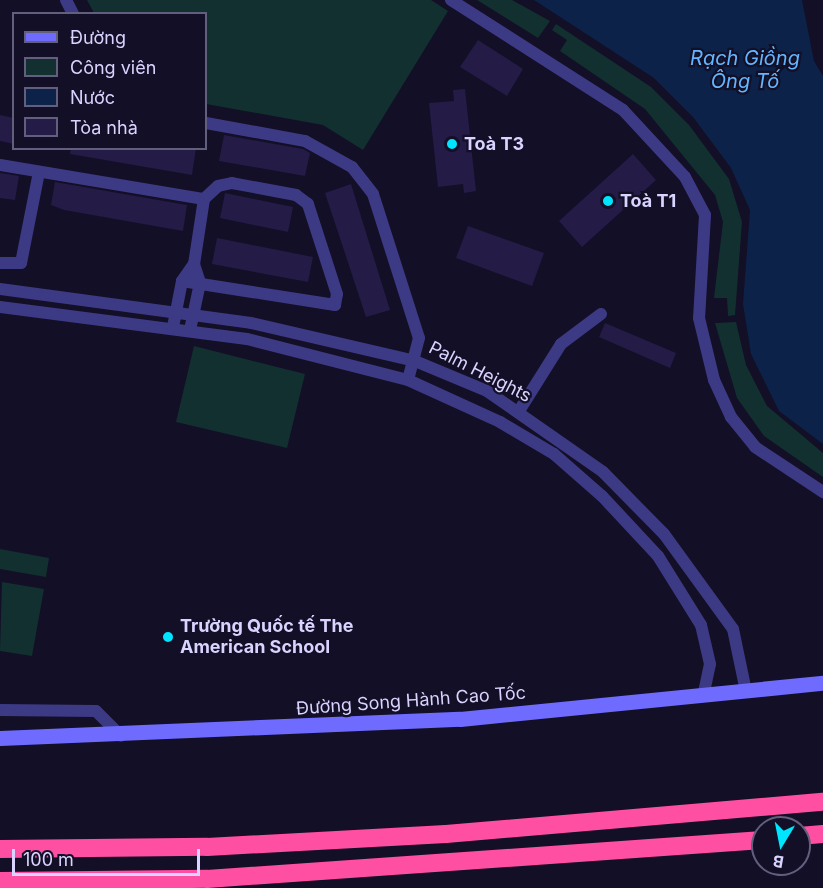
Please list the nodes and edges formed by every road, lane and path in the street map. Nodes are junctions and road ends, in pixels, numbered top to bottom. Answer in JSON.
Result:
{"nodes":[{"id":1,"x":451,"y":0,"type":"edge"},
{"id":2,"x":207,"y":123,"type":"edge"},
{"id":3,"x":0,"y":165,"type":"edge"},
{"id":4,"x":39,"y":172,"type":"junction"},
{"id":5,"x":204,"y":199,"type":"junction"},
{"id":6,"x":0,"y":263,"type":"edge"},
{"id":7,"x":194,"y":264,"type":"junction"},
{"id":8,"x":182,"y":281,"type":"junction"},
{"id":9,"x":200,"y":283,"type":"junction"},
{"id":10,"x":0,"y":289,"type":"edge"},
{"id":11,"x":0,"y":307,"type":"edge"},
{"id":12,"x":176,"y":309,"type":"junction"},
{"id":13,"x":194,"y":312,"type":"junction"},
{"id":14,"x":601,"y":314,"type":"dead end"},
{"id":15,"x":172,"y":327,"type":"junction"},
{"id":16,"x":190,"y":330,"type":"junction"},
{"id":17,"x":415,"y":361,"type":"junction"},
{"id":18,"x":408,"y":380,"type":"junction"},
{"id":19,"x":519,"y":411,"type":"junction"},
{"id":20,"x":823,"y":492,"type":"edge"},
{"id":21,"x":823,"y":683,"type":"edge"},
{"id":22,"x":746,"y":692,"type":"junction"},
{"id":23,"x":703,"y":696,"type":"junction"},
{"id":24,"x":0,"y":710,"type":"edge"},
{"id":25,"x":122,"y":737,"type":"junction"},
{"id":26,"x":0,"y":738,"type":"edge"},
{"id":27,"x":823,"y":802,"type":"edge"},
{"id":28,"x":751,"y":841,"type":"edge"},
{"id":29,"x":0,"y":849,"type":"edge"},
{"id":30,"x":0,"y":881,"type":"edge"}],
"edges":[{"from":1,"to":20,"type":"street"},
{"from":2,"to":17,"type":"street","name":"Palm Heights"},
{"from":3,"to":4,"type":"street"},
{"from":4,"to":5,"type":"street"},
{"from":4,"to":6,"type":"street"},
{"from":5,"to":7,"type":"street"},
{"from":5,"to":9,"type":"street"},
{"from":7,"to":8,"type":"street"},
{"from":7,"to":9,"type":"street"},
{"from":8,"to":9,"type":"street"},
{"from":8,"to":12,"type":"street"},
{"from":9,"to":13,"type":"street"},
{"from":10,"to":12,"type":"street"},
{"from":11,"to":15,"type":"street","name":"Palm Heights"},
{"from":12,"to":13,"type":"street"},
{"from":12,"to":15,"type":"street"},
{"from":13,"to":16,"type":"street"},
{"from":13,"to":17,"type":"street"},
{"from":14,"to":19,"type":"street"},
{"from":15,"to":16,"type":"street","name":"Palm Heights"},
{"from":16,"to":18,"type":"street","name":"Palm Heights"},
{"from":17,"to":18,"type":"street"},
{"from":17,"to":19,"type":"street","name":"Palm Heights"},
{"from":18,"to":23,"type":"street","name":"Palm Heights"},
{"from":19,"to":22,"type":"street","name":"Palm Heights"},
{"from":21,"to":22,"type":"main road","name":"Đường Song Hành Cao Tốc"},
{"from":22,"to":23,"type":"main road","name":"Đường Song Hành Cao Tốc"},
{"from":23,"to":25,"type":"main road","name":"Đường Song Hành Cao Tốc"},
{"from":24,"to":25,"type":"street"},
{"from":25,"to":26,"type":"main road","name":"Đường Song Hành Cao Tốc"},
{"from":27,"to":29,"type":"highway"},
{"from":28,"to":30,"type":"highway"}]}
